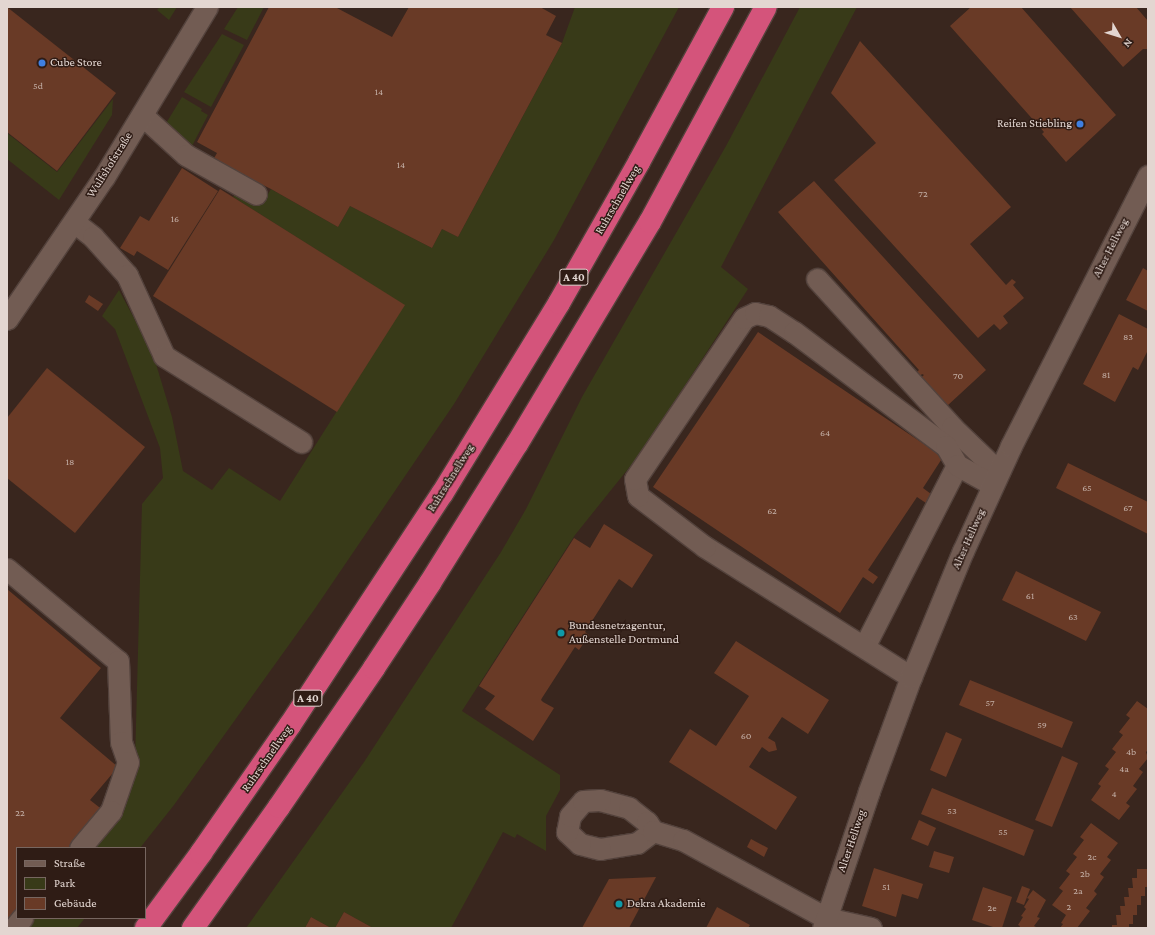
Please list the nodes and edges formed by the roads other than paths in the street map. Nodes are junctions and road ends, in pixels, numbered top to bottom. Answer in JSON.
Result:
{"nodes":[{"id":1,"x":207,"y":7,"type":"edge"},
{"id":2,"x":723,"y":7,"type":"edge"},
{"id":3,"x":766,"y":7,"type":"edge"},
{"id":4,"x":142,"y":115,"type":"junction"},
{"id":5,"x":1148,"y":176,"type":"edge"},
{"id":6,"x":256,"y":194,"type":"dead end"},
{"id":7,"x":74,"y":222,"type":"junction"},
{"id":8,"x":817,"y":279,"type":"dead end"},
{"id":9,"x":7,"y":319,"type":"edge"},
{"id":10,"x":301,"y":442,"type":"dead end"},
{"id":11,"x":957,"y":465,"type":"junction"},
{"id":12,"x":996,"y":478,"type":"junction"},
{"id":13,"x":7,"y":569,"type":"edge"},
{"id":14,"x":864,"y":647,"type":"junction"},
{"id":15,"x":911,"y":677,"type":"junction"},
{"id":16,"x":279,"y":807,"type":"junction"},
{"id":17,"x":653,"y":831,"type":"dead end"},
{"id":18,"x":81,"y":847,"type":"edge"},
{"id":19,"x":165,"y":903,"type":"junction"},
{"id":20,"x":21,"y":919,"type":"edge"},
{"id":21,"x":825,"y":923,"type":"edge"},
{"id":22,"x":14,"y":928,"type":"edge"},
{"id":23,"x":143,"y":928,"type":"edge"},
{"id":24,"x":146,"y":928,"type":"edge"},
{"id":25,"x":193,"y":928,"type":"edge"},
{"id":26,"x":206,"y":928,"type":"edge"},
{"id":27,"x":871,"y":928,"type":"edge"}],
"edges":[{"from":1,"to":4,"type":"street","name":"Wulfshofstraße"},
{"from":2,"to":19,"type":"highway","name":"Ruhrschnellweg","number":"A 40"},
{"from":3,"to":16,"type":"highway"},
{"from":4,"to":6,"type":"street"},
{"from":4,"to":7,"type":"street","name":"Wulfshofstraße"},
{"from":5,"to":12,"type":"street","name":"Alter Hellweg"},
{"from":7,"to":9,"type":"street","name":"Wulfshofstraße"},
{"from":7,"to":10,"type":"street"},
{"from":8,"to":12,"type":"street"},
{"from":11,"to":12,"type":"street"},
{"from":11,"to":14,"type":"street"},
{"from":11,"to":14,"type":"street"},
{"from":12,"to":15,"type":"street","name":"Alter Hellweg"},
{"from":13,"to":18,"type":"street"},
{"from":14,"to":15,"type":"street"},
{"from":15,"to":21,"type":"street","name":"Alter Hellweg"},
{"from":16,"to":25,"type":"highway"},
{"from":16,"to":26,"type":"highway"},
{"from":17,"to":21,"type":"street"},
{"from":19,"to":23,"type":"highway"},
{"from":19,"to":24,"type":"highway","name":"Ruhrschnellweg","number":"A 40"},
{"from":20,"to":22,"type":"street"},
{"from":21,"to":27,"type":"street"}]}
